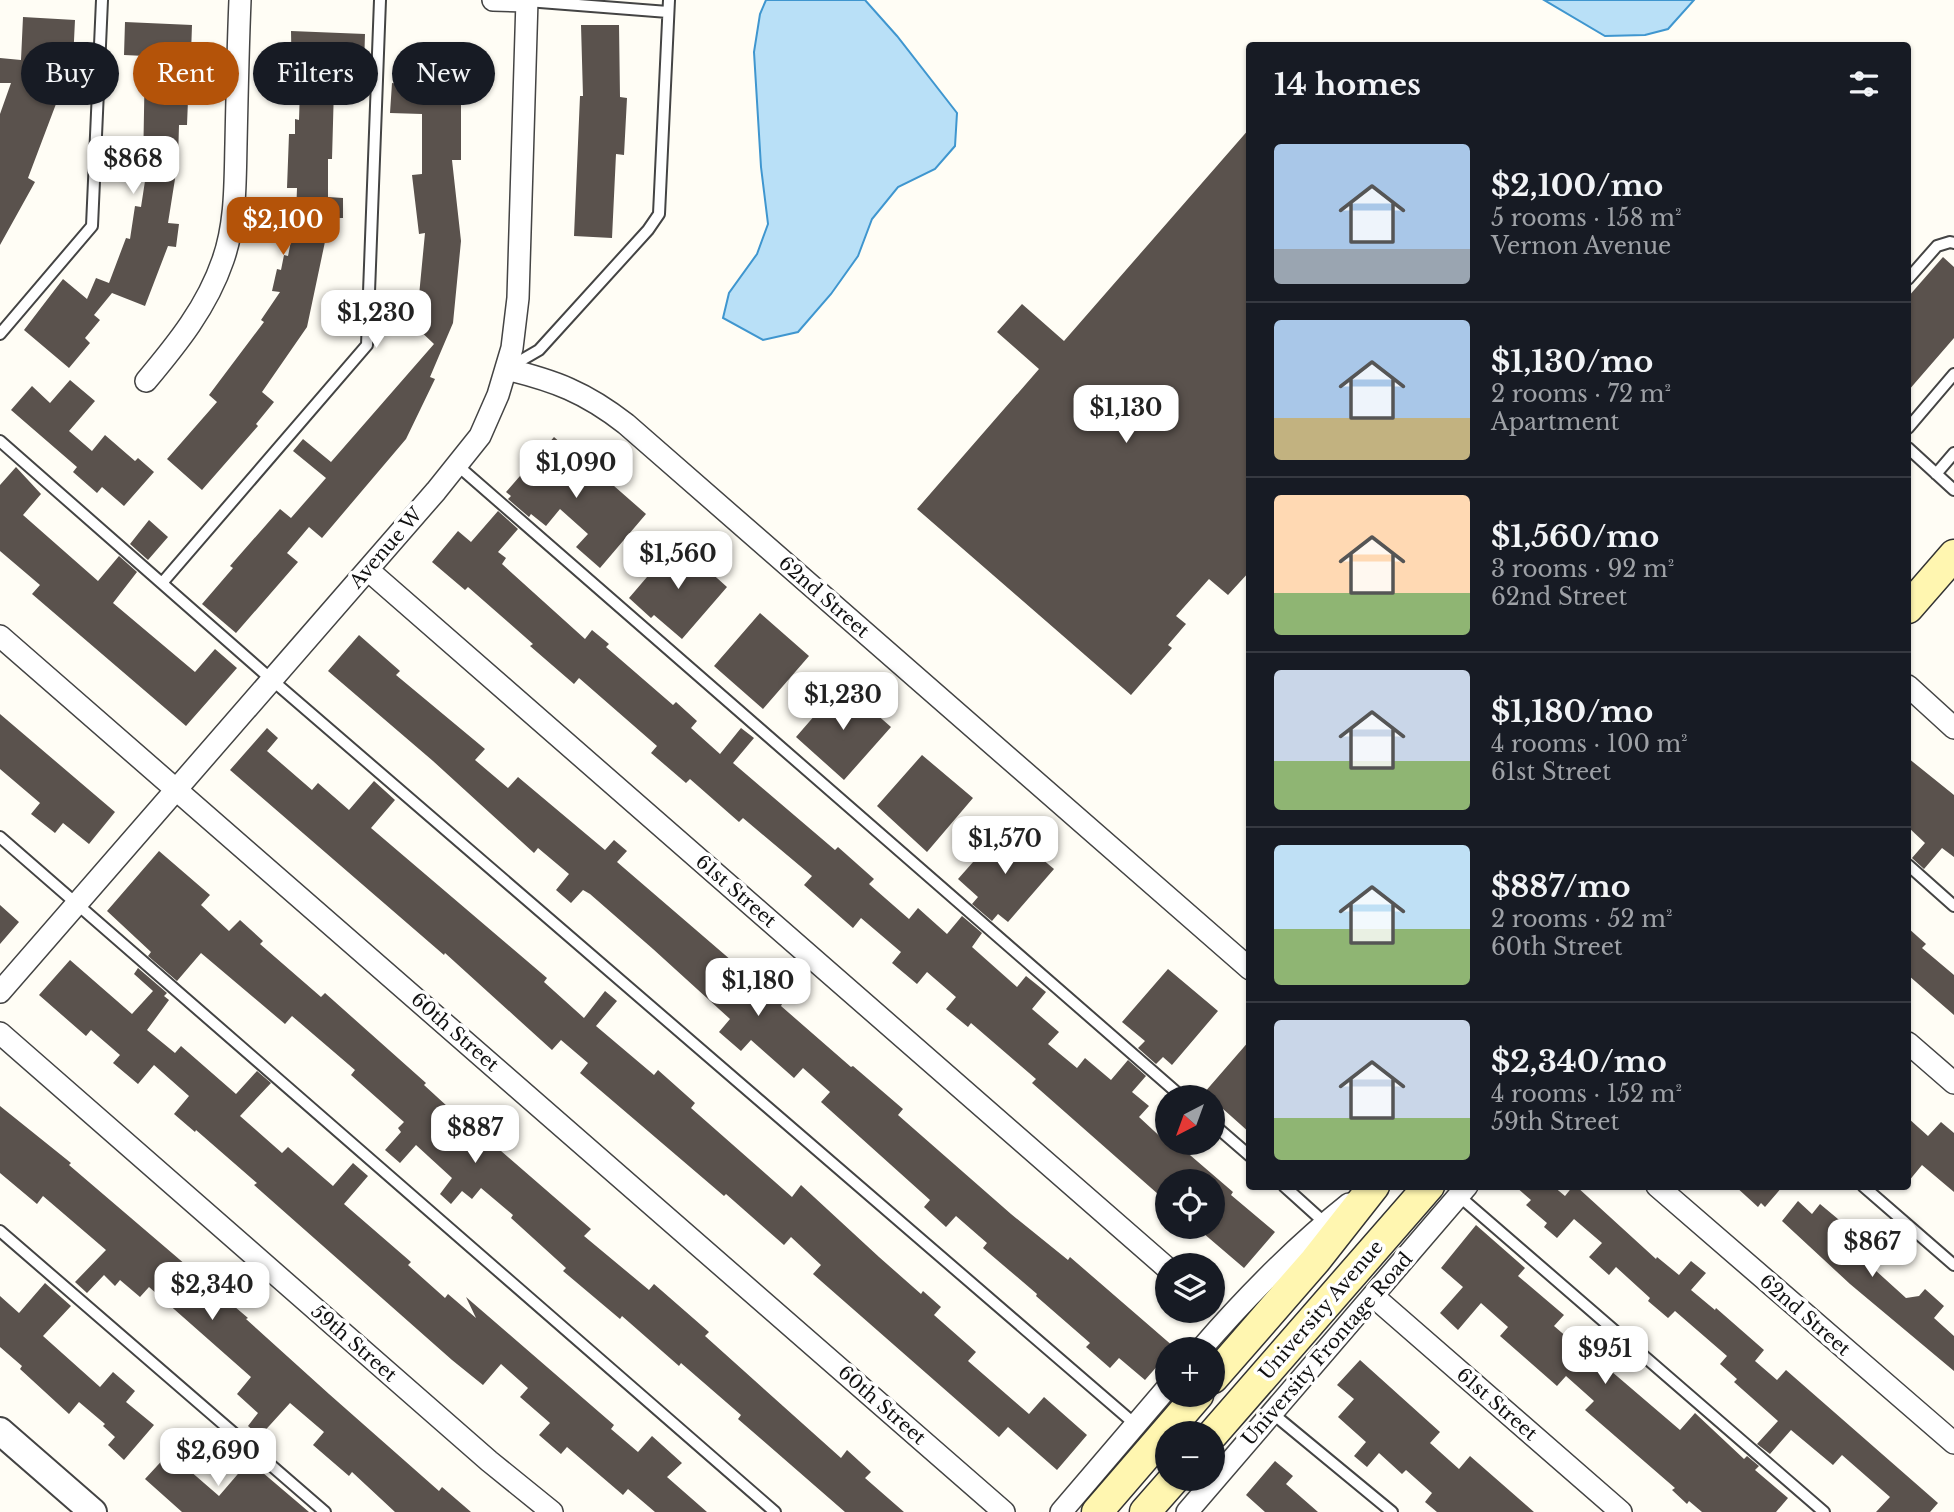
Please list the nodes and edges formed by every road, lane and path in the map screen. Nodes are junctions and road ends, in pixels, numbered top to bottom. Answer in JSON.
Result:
{"nodes":[{"id":1,"x":102,"y":0,"type":"edge"},
{"id":2,"x":240,"y":0,"type":"edge"},
{"id":3,"x":380,"y":0,"type":"edge"},
{"id":4,"x":493,"y":0,"type":"edge"},
{"id":5,"x":527,"y":1,"type":"edge"},
{"id":6,"x":668,"y":6,"type":"edge"},
{"id":7,"x":1954,"y":243,"type":"edge"},
{"id":8,"x":1911,"y":276,"type":"edge"},
{"id":9,"x":0,"y":334,"type":"edge"},
{"id":10,"x":506,"y":369,"type":"junction"},
{"id":11,"x":1954,"y":374,"type":"edge"},
{"id":12,"x":146,"y":381,"type":"dead end"},
{"id":13,"x":1911,"y":424,"type":"edge"},
{"id":14,"x":0,"y":441,"type":"edge"},
{"id":15,"x":1911,"y":451,"type":"edge"},
{"id":16,"x":1954,"y":453,"type":"edge"},
{"id":17,"x":457,"y":465,"type":"junction"},
{"id":18,"x":1936,"y":474,"type":"junction"},
{"id":19,"x":1954,"y":490,"type":"edge"},
{"id":20,"x":1954,"y":555,"type":"edge"},
{"id":21,"x":368,"y":570,"type":"junction"},
{"id":22,"x":162,"y":583,"type":"junction"},
{"id":23,"x":1911,"y":605,"type":"edge"},
{"id":24,"x":0,"y":636,"type":"edge"},
{"id":25,"x":272,"y":680,"type":"junction"},
{"id":26,"x":1911,"y":689,"type":"edge"},
{"id":27,"x":1954,"y":728,"type":"edge"},
{"id":28,"x":177,"y":789,"type":"junction"},
{"id":29,"x":0,"y":837,"type":"edge"},
{"id":30,"x":1911,"y":868,"type":"edge"},
{"id":31,"x":77,"y":903,"type":"junction"},
{"id":32,"x":1954,"y":906,"type":"edge"},
{"id":33,"x":1246,"y":966,"type":"edge"},
{"id":34,"x":0,"y":992,"type":"edge"},
{"id":35,"x":0,"y":1033,"type":"edge"},
{"id":36,"x":1911,"y":1046,"type":"edge"},
{"id":37,"x":1954,"y":1083,"type":"edge"},
{"id":38,"x":1168,"y":1085,"type":"edge"},
{"id":39,"x":1225,"y":1134,"type":"edge"},
{"id":40,"x":1246,"y":1153,"type":"edge"},
{"id":41,"x":1288,"y":1190,"type":"edge"},
{"id":42,"x":1370,"y":1190,"type":"edge"},
{"id":43,"x":1372,"y":1190,"type":"edge"},
{"id":44,"x":1426,"y":1190,"type":"edge"},
{"id":45,"x":1662,"y":1190,"type":"edge"},
{"id":46,"x":1868,"y":1190,"type":"edge"},
{"id":47,"x":1463,"y":1191,"type":"edge"},
{"id":48,"x":1325,"y":1223,"type":"junction"},
{"id":49,"x":0,"y":1231,"type":"edge"},
{"id":50,"x":1155,"y":1258,"type":"edge"},
{"id":51,"x":1954,"y":1265,"type":"edge"},
{"id":52,"x":1373,"y":1296,"type":"junction"},
{"id":53,"x":1225,"y":1309,"type":"edge"},
{"id":54,"x":1225,"y":1364,"type":"edge"},
{"id":55,"x":1155,"y":1402,"type":"edge"},
{"id":56,"x":1188,"y":1407,"type":"edge"},
{"id":57,"x":1272,"y":1413,"type":"junction"},
{"id":58,"x":1224,"y":1421,"type":"edge"},
{"id":59,"x":1136,"y":1425,"type":"junction"},
{"id":60,"x":0,"y":1431,"type":"edge"},
{"id":61,"x":1954,"y":1443,"type":"edge"},
{"id":62,"x":1163,"y":1491,"type":"edge"},
{"id":63,"x":93,"y":1512,"type":"edge"},
{"id":64,"x":325,"y":1512,"type":"edge"},
{"id":65,"x":552,"y":1512,"type":"edge"},
{"id":66,"x":775,"y":1512,"type":"edge"},
{"id":67,"x":1004,"y":1512,"type":"edge"},
{"id":68,"x":1062,"y":1512,"type":"edge"},
{"id":69,"x":1097,"y":1512,"type":"edge"},
{"id":70,"x":1145,"y":1512,"type":"edge"},
{"id":71,"x":1187,"y":1512,"type":"edge"},
{"id":72,"x":1392,"y":1512,"type":"edge"},
{"id":73,"x":1621,"y":1512,"type":"edge"},
{"id":74,"x":1824,"y":1512,"type":"edge"}],
"edges":[{"from":1,"to":9,"type":"lane"},
{"from":2,"to":12,"type":"street"},
{"from":3,"to":22,"type":"lane"},
{"from":4,"to":5,"type":"street"},
{"from":5,"to":6,"type":"lane"},
{"from":5,"to":10,"type":"street","name":"Avenue W"},
{"from":6,"to":10,"type":"lane"},
{"from":7,"to":8,"type":"lane"},
{"from":10,"to":17,"type":"street","name":"Avenue W"},
{"from":10,"to":33,"type":"street","name":"62nd Street"},
{"from":11,"to":13,"type":"lane"},
{"from":14,"to":22,"type":"lane"},
{"from":15,"to":18,"type":"lane"},
{"from":16,"to":18,"type":"lane"},
{"from":17,"to":21,"type":"street","name":"Avenue W"},
{"from":17,"to":38,"type":"lane"},
{"from":18,"to":19,"type":"lane"},
{"from":20,"to":23,"type":"main road"},
{"from":21,"to":25,"type":"street","name":"Avenue W"},
{"from":21,"to":50,"type":"street","name":"61st Street"},
{"from":22,"to":25,"type":"lane"},
{"from":24,"to":28,"type":"street","name":"60th Street"},
{"from":25,"to":28,"type":"street","name":"Avenue W"},
{"from":25,"to":59,"type":"lane"},
{"from":26,"to":27,"type":"street"},
{"from":28,"to":31,"type":"street","name":"Avenue W"},
{"from":28,"to":67,"type":"street","name":"60th Street"},
{"from":29,"to":31,"type":"lane"},
{"from":30,"to":32,"type":"lane"},
{"from":31,"to":34,"type":"street","name":"Avenue W"},
{"from":31,"to":66,"type":"lane"},
{"from":35,"to":65,"type":"street","name":"59th Street"},
{"from":36,"to":37,"type":"street"},
{"from":39,"to":40,"type":"lane"},
{"from":41,"to":48,"type":"lane"},
{"from":42,"to":48,"type":"street"},
{"from":43,"to":54,"type":"main road","name":"University Avenue"},
{"from":44,"to":58,"type":"main road","name":"University Avenue"},
{"from":45,"to":61,"type":"street","name":"62nd Street"},
{"from":46,"to":51,"type":"lane"},
{"from":47,"to":52,"type":"street","name":"University Frontage Road"},
{"from":47,"to":74,"type":"lane"},
{"from":48,"to":53,"type":"street"},
{"from":49,"to":64,"type":"lane"},
{"from":52,"to":57,"type":"street","name":"University Frontage Road"},
{"from":52,"to":73,"type":"street","name":"61st Street"},
{"from":55,"to":59,"type":"street"},
{"from":56,"to":69,"type":"main road"},
{"from":57,"to":71,"type":"street","name":"University Frontage Road"},
{"from":57,"to":72,"type":"lane"},
{"from":59,"to":68,"type":"street"},
{"from":60,"to":63,"type":"street"},
{"from":62,"to":70,"type":"main road"}]}
